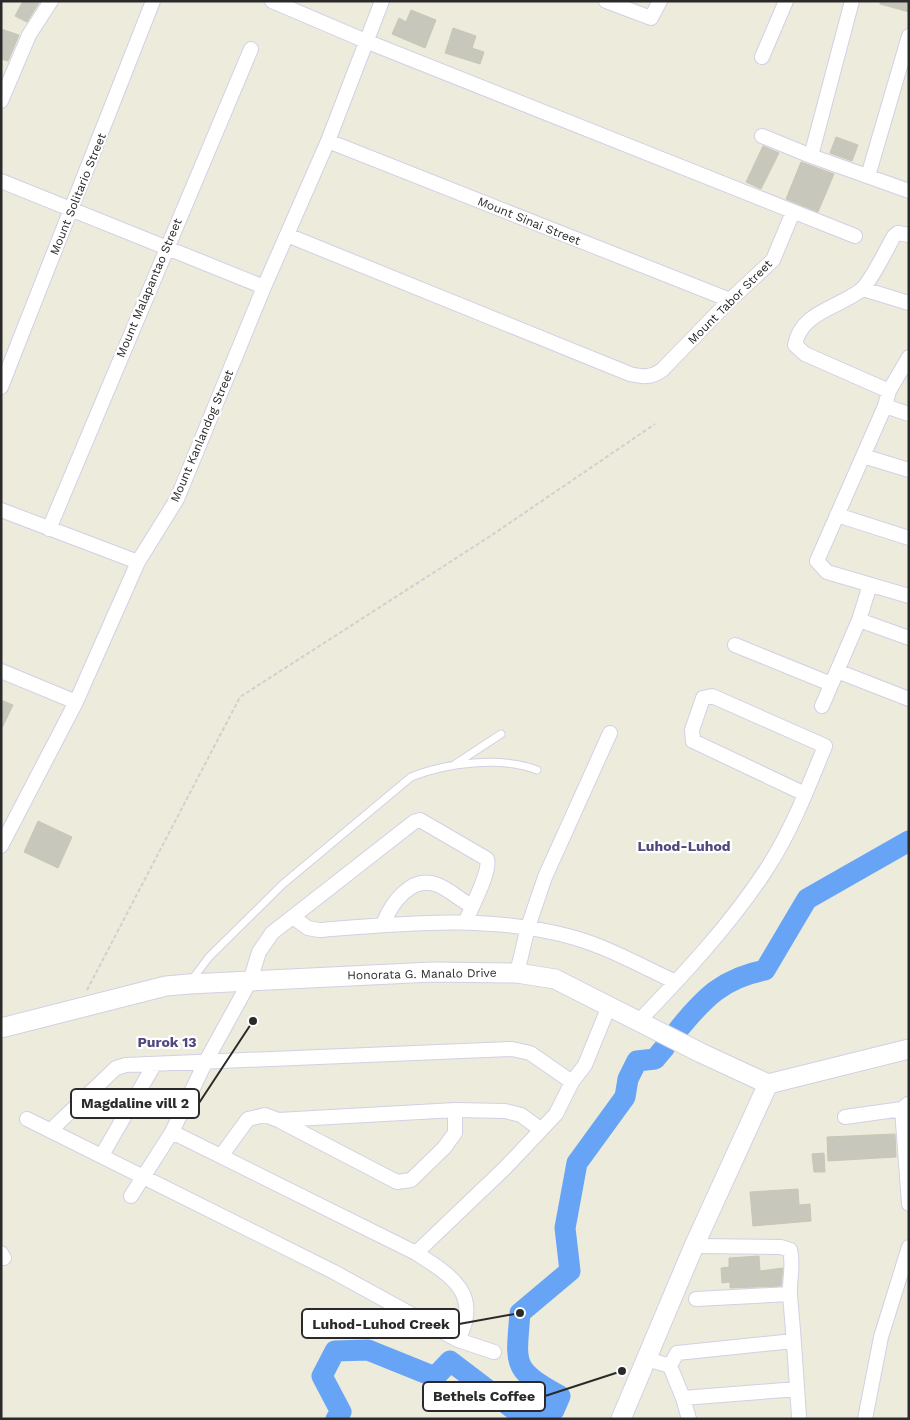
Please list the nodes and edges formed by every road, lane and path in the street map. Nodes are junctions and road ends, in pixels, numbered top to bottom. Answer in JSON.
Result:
{"nodes":[{"id":1,"x":51,"y":1,"type":"edge"},
{"id":2,"x":153,"y":1,"type":"edge"},
{"id":3,"x":272,"y":1,"type":"edge"},
{"id":4,"x":382,"y":1,"type":"edge"},
{"id":5,"x":606,"y":1,"type":"edge"},
{"id":6,"x":660,"y":1,"type":"edge"},
{"id":7,"x":786,"y":1,"type":"edge"},
{"id":8,"x":852,"y":1,"type":"edge"},
{"id":9,"x":909,"y":36,"type":"edge"},
{"id":10,"x":368,"y":42,"type":"junction"},
{"id":11,"x":251,"y":49,"type":"dead end"},
{"id":12,"x":762,"y":57,"type":"dead end"},
{"id":13,"x":1,"y":101,"type":"edge"},
{"id":14,"x":762,"y":136,"type":"dead end"},
{"id":15,"x":328,"y":141,"type":"junction"},
{"id":16,"x":812,"y":156,"type":"junction"},
{"id":17,"x":868,"y":176,"type":"junction"},
{"id":18,"x":1,"y":181,"type":"edge"},
{"id":19,"x":909,"y":191,"type":"edge"},
{"id":20,"x":71,"y":210,"type":"junction"},
{"id":21,"x":793,"y":212,"type":"junction"},
{"id":22,"x":287,"y":235,"type":"junction"},
{"id":23,"x":909,"y":235,"type":"edge"},
{"id":24,"x":855,"y":236,"type":"dead end"},
{"id":25,"x":166,"y":248,"type":"junction"},
{"id":26,"x":264,"y":287,"type":"junction"},
{"id":27,"x":862,"y":289,"type":"junction"},
{"id":28,"x":730,"y":300,"type":"junction"},
{"id":29,"x":909,"y":303,"type":"edge"},
{"id":30,"x":909,"y":358,"type":"edge"},
{"id":31,"x":1,"y":387,"type":"edge"},
{"id":32,"x":889,"y":391,"type":"junction"},
{"id":33,"x":885,"y":406,"type":"junction"},
{"id":34,"x":909,"y":414,"type":"edge"},
{"id":35,"x":655,"y":424,"type":"dead end"},
{"id":36,"x":863,"y":456,"type":"junction"},
{"id":37,"x":909,"y":470,"type":"edge"},
{"id":38,"x":1,"y":510,"type":"edge"},
{"id":39,"x":837,"y":515,"type":"junction"},
{"id":40,"x":49,"y":529,"type":"junction"},
{"id":41,"x":909,"y":538,"type":"edge"},
{"id":42,"x":138,"y":562,"type":"junction"},
{"id":43,"x":870,"y":585,"type":"junction"},
{"id":44,"x":909,"y":596,"type":"edge"},
{"id":45,"x":859,"y":620,"type":"junction"},
{"id":46,"x":909,"y":638,"type":"edge"},
{"id":47,"x":736,"y":646,"type":"dead end"},
{"id":48,"x":1,"y":671,"type":"edge"},
{"id":49,"x":837,"y":671,"type":"junction"},
{"id":50,"x":831,"y":684,"type":"junction"},
{"id":51,"x":909,"y":699,"type":"edge"},
{"id":52,"x":76,"y":702,"type":"junction"},
{"id":53,"x":822,"y":706,"type":"dead end"},
{"id":54,"x":610,"y":733,"type":"dead end"},
{"id":55,"x":501,"y":734,"type":"dead end"},
{"id":56,"x":454,"y":765,"type":"junction"},
{"id":57,"x":537,"y":770,"type":"dead end"},
{"id":58,"x":806,"y":794,"type":"junction"},
{"id":59,"x":1,"y":846,"type":"edge"},
{"id":60,"x":472,"y":906,"type":"junction"},
{"id":61,"x":294,"y":918,"type":"junction"},
{"id":62,"x":466,"y":921,"type":"junction"},
{"id":63,"x":383,"y":924,"type":"junction"},
{"id":64,"x":528,"y":927,"type":"junction"},
{"id":65,"x":517,"y":973,"type":"junction"},
{"id":66,"x":250,"y":981,"type":"junction"},
{"id":67,"x":676,"y":982,"type":"junction"},
{"id":68,"x":189,"y":984,"type":"junction"},
{"id":69,"x":609,"y":1006,"type":"junction"},
{"id":70,"x":76,"y":1010,"type":"junction"},
{"id":71,"x":638,"y":1022,"type":"junction"},
{"id":72,"x":1,"y":1028,"type":"edge"},
{"id":73,"x":909,"y":1049,"type":"edge"},
{"id":74,"x":206,"y":1061,"type":"junction"},
{"id":75,"x":154,"y":1064,"type":"junction"},
{"id":76,"x":572,"y":1082,"type":"junction"},
{"id":77,"x":768,"y":1084,"type":"junction"},
{"id":78,"x":905,"y":1106,"type":"edge"},
{"id":79,"x":455,"y":1110,"type":"junction"},
{"id":80,"x":845,"y":1117,"type":"dead end"},
{"id":81,"x":27,"y":1118,"type":"dead end"},
{"id":82,"x":278,"y":1120,"type":"junction"},
{"id":83,"x":50,"y":1130,"type":"junction"},
{"id":84,"x":540,"y":1130,"type":"junction"},
{"id":85,"x":172,"y":1132,"type":"junction"},
{"id":86,"x":102,"y":1155,"type":"junction"},
{"id":87,"x":221,"y":1156,"type":"junction"},
{"id":88,"x":142,"y":1176,"type":"junction"},
{"id":89,"x":131,"y":1196,"type":"dead end"},
{"id":90,"x":909,"y":1204,"type":"edge"},
{"id":91,"x":694,"y":1246,"type":"junction"},
{"id":92,"x":909,"y":1247,"type":"edge"},
{"id":93,"x":416,"y":1253,"type":"junction"},
{"id":94,"x":790,"y":1294,"type":"junction"},
{"id":95,"x":696,"y":1299,"type":"dead end"},
{"id":96,"x":458,"y":1340,"type":"junction"},
{"id":97,"x":793,"y":1341,"type":"junction"},
{"id":98,"x":494,"y":1352,"type":"dead end"},
{"id":99,"x":647,"y":1360,"type":"junction"},
{"id":100,"x":670,"y":1366,"type":"junction"},
{"id":101,"x":797,"y":1389,"type":"junction"},
{"id":102,"x":683,"y":1398,"type":"junction"},
{"id":103,"x":799,"y":1416,"type":"dead end"},
{"id":104,"x":621,"y":1419,"type":"edge"},
{"id":105,"x":689,"y":1419,"type":"edge"},
{"id":106,"x":866,"y":1419,"type":"edge"}],
"edges":[{"from":1,"to":13,"type":"street"},
{"from":2,"to":20,"type":"street","name":"Mount Solitario Street"},
{"from":3,"to":10,"type":"street"},
{"from":4,"to":10,"type":"street","name":"Mount Kanlandog Street"},
{"from":5,"to":6,"type":"street"},
{"from":7,"to":12,"type":"street"},
{"from":8,"to":16,"type":"street"},
{"from":9,"to":17,"type":"street"},
{"from":10,"to":15,"type":"street","name":"Mount Kanlandog Street"},
{"from":10,"to":21,"type":"street"},
{"from":11,"to":25,"type":"street","name":"Mount Malapantao Street"},
{"from":14,"to":16,"type":"street"},
{"from":15,"to":22,"type":"street","name":"Mount Kanlandog Street"},
{"from":15,"to":28,"type":"street","name":"Mount Sinai Street"},
{"from":16,"to":17,"type":"street"},
{"from":17,"to":19,"type":"street"},
{"from":18,"to":20,"type":"street"},
{"from":20,"to":25,"type":"street"},
{"from":20,"to":31,"type":"street","name":"Mount Solitario Street"},
{"from":21,"to":24,"type":"street"},
{"from":21,"to":28,"type":"street","name":"Mount Tabor Street"},
{"from":22,"to":26,"type":"street","name":"Mount Kanlandog Street"},
{"from":22,"to":28,"type":"street","name":"Mount Tabor Street"},
{"from":23,"to":27,"type":"street"},
{"from":25,"to":26,"type":"street"},
{"from":25,"to":40,"type":"street","name":"Mount Malapantao Street"},
{"from":26,"to":42,"type":"street","name":"Mount Kanlandog Street"},
{"from":27,"to":29,"type":"street"},
{"from":27,"to":32,"type":"street"},
{"from":30,"to":32,"type":"street"},
{"from":32,"to":33,"type":"street"},
{"from":33,"to":34,"type":"street"},
{"from":33,"to":36,"type":"street"},
{"from":35,"to":70,"type":"path"},
{"from":36,"to":37,"type":"street"},
{"from":36,"to":39,"type":"street"},
{"from":38,"to":40,"type":"street"},
{"from":39,"to":41,"type":"street"},
{"from":39,"to":43,"type":"street"},
{"from":40,"to":42,"type":"street"},
{"from":42,"to":52,"type":"street","name":"Mount Kanlandog Street"},
{"from":43,"to":44,"type":"street"},
{"from":43,"to":45,"type":"street"},
{"from":45,"to":46,"type":"street"},
{"from":45,"to":49,"type":"street"},
{"from":47,"to":50,"type":"street"},
{"from":48,"to":52,"type":"street"},
{"from":49,"to":50,"type":"street"},
{"from":49,"to":51,"type":"street"},
{"from":50,"to":53,"type":"street"},
{"from":52,"to":59,"type":"street","name":"Mount Kanlandog Street"},
{"from":54,"to":64,"type":"street"},
{"from":55,"to":56,"type":"lane"},
{"from":56,"to":57,"type":"lane"},
{"from":56,"to":68,"type":"lane"},
{"from":58,"to":58,"type":"street"},
{"from":58,"to":67,"type":"street"},
{"from":60,"to":61,"type":"street"},
{"from":60,"to":62,"type":"street"},
{"from":60,"to":63,"type":"street"},
{"from":61,"to":63,"type":"street"},
{"from":61,"to":66,"type":"street"},
{"from":62,"to":63,"type":"street"},
{"from":62,"to":64,"type":"street"},
{"from":64,"to":65,"type":"street"},
{"from":64,"to":67,"type":"street"},
{"from":65,"to":66,"type":"street","name":"Honorata G. Manalo Drive"},
{"from":65,"to":69,"type":"street","name":"Honorata G. Manalo Drive"},
{"from":66,"to":68,"type":"street","name":"Honorata G. Manalo Drive"},
{"from":66,"to":74,"type":"street"},
{"from":67,"to":71,"type":"street"},
{"from":68,"to":70,"type":"street","name":"Honorata G. Manalo Drive"},
{"from":69,"to":71,"type":"street","name":"Honorata G. Manalo Drive"},
{"from":69,"to":76,"type":"street"},
{"from":70,"to":72,"type":"street","name":"Honorata G. Manalo Drive"},
{"from":71,"to":77,"type":"street","name":"Honorata G. Manalo Drive"},
{"from":73,"to":77,"type":"street"},
{"from":74,"to":75,"type":"street"},
{"from":74,"to":76,"type":"street"},
{"from":74,"to":85,"type":"street"},
{"from":75,"to":83,"type":"street"},
{"from":75,"to":86,"type":"street"},
{"from":76,"to":84,"type":"street"},
{"from":77,"to":91,"type":"street"},
{"from":78,"to":80,"type":"street"},
{"from":78,"to":90,"type":"street"},
{"from":79,"to":82,"type":"street"},
{"from":79,"to":82,"type":"street"},
{"from":79,"to":84,"type":"street"},
{"from":81,"to":83,"type":"street"},
{"from":82,"to":87,"type":"street"},
{"from":83,"to":86,"type":"street"},
{"from":84,"to":93,"type":"street"},
{"from":85,"to":87,"type":"street"},
{"from":85,"to":88,"type":"street"},
{"from":86,"to":88,"type":"street"},
{"from":87,"to":93,"type":"street"},
{"from":88,"to":89,"type":"street"},
{"from":88,"to":96,"type":"street"},
{"from":91,"to":94,"type":"street"},
{"from":91,"to":99,"type":"street"},
{"from":92,"to":106,"type":"street"},
{"from":93,"to":96,"type":"street"},
{"from":94,"to":95,"type":"street"},
{"from":94,"to":97,"type":"street"},
{"from":96,"to":98,"type":"street"},
{"from":97,"to":100,"type":"street"},
{"from":97,"to":101,"type":"street"},
{"from":99,"to":100,"type":"street"},
{"from":99,"to":104,"type":"street"},
{"from":100,"to":102,"type":"street"},
{"from":101,"to":102,"type":"street"},
{"from":101,"to":103,"type":"street"},
{"from":102,"to":105,"type":"street"}]}
